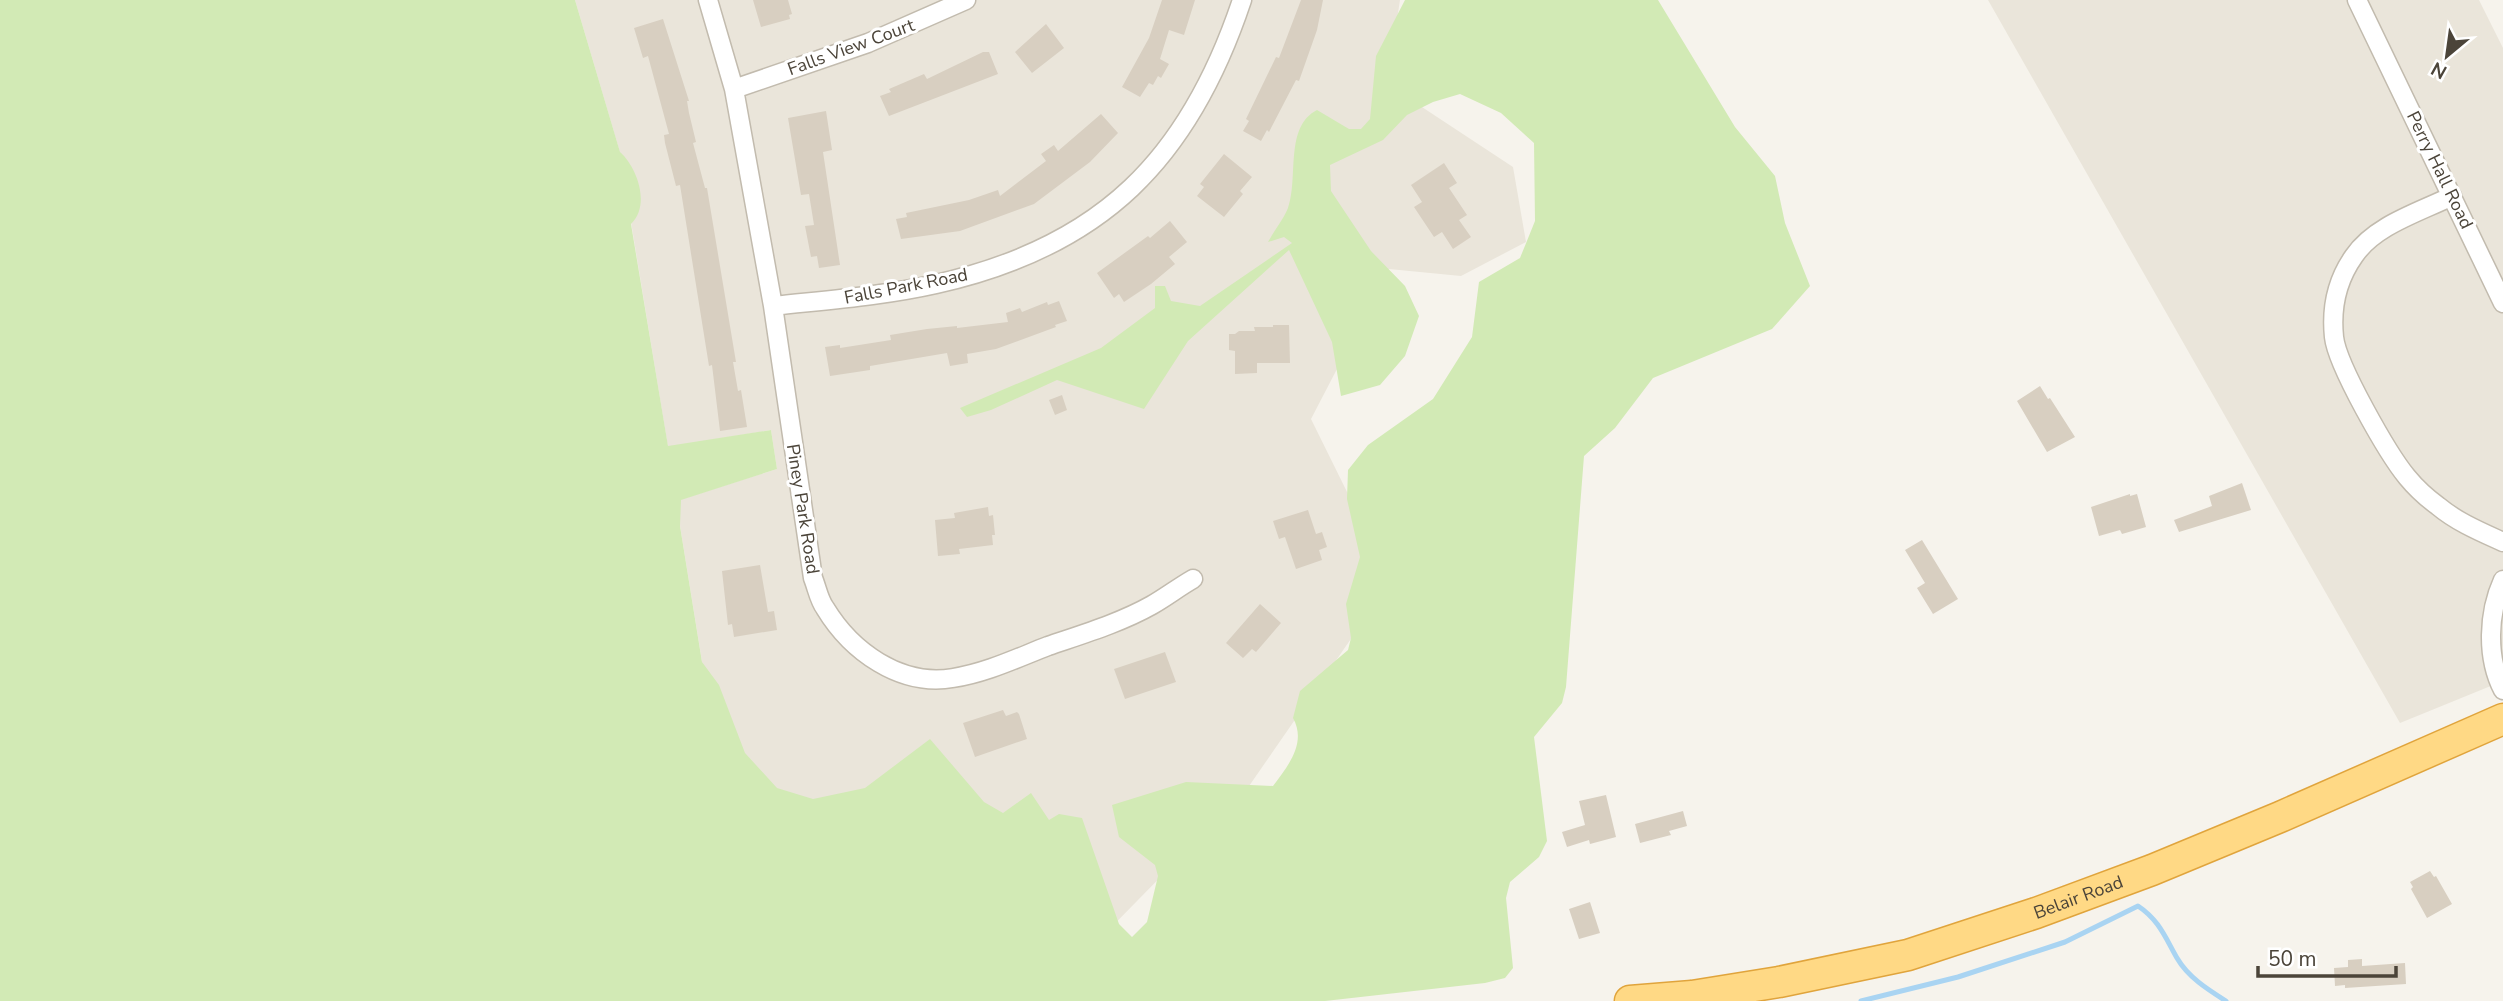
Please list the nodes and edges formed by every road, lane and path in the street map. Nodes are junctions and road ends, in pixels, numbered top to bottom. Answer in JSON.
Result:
{"nodes":[{"id":1,"x":708,"y":0,"type":"edge"},
{"id":2,"x":966,"y":0,"type":"edge"},
{"id":3,"x":1242,"y":0,"type":"edge"},
{"id":4,"x":2357,"y":0,"type":"edge"},
{"id":5,"x":734,"y":89,"type":"junction"},
{"id":6,"x":2452,"y":196,"type":"junction"},
{"id":7,"x":2503,"y":303,"type":"edge"},
{"id":8,"x":773,"y":306,"type":"junction"},
{"id":9,"x":2503,"y":542,"type":"edge"},
{"id":10,"x":1193,"y":579,"type":"dead end"},
{"id":11,"x":2503,"y":580,"type":"edge"},
{"id":12,"x":2498,"y":641,"type":"edge"},
{"id":13,"x":2503,"y":690,"type":"edge"},
{"id":14,"x":2503,"y":719,"type":"edge"},
{"id":15,"x":1630,"y":1001,"type":"edge"}],
"edges":[{"from":1,"to":5,"type":"street","name":"Piney Park Road"},
{"from":2,"to":5,"type":"street","name":"Falls View Court"},
{"from":3,"to":8,"type":"street","name":"Falls Park Road"},
{"from":4,"to":6,"type":"street","name":"Perry Hall Road"},
{"from":5,"to":8,"type":"street","name":"Piney Park Road"},
{"from":6,"to":7,"type":"street","name":"Perry Hall Road"},
{"from":6,"to":9,"type":"street"},
{"from":8,"to":10,"type":"street","name":"Piney Park Road"},
{"from":11,"to":12,"type":"street"},
{"from":12,"to":13,"type":"street"},
{"from":14,"to":15,"type":"highway","name":"Belair Road"}]}
